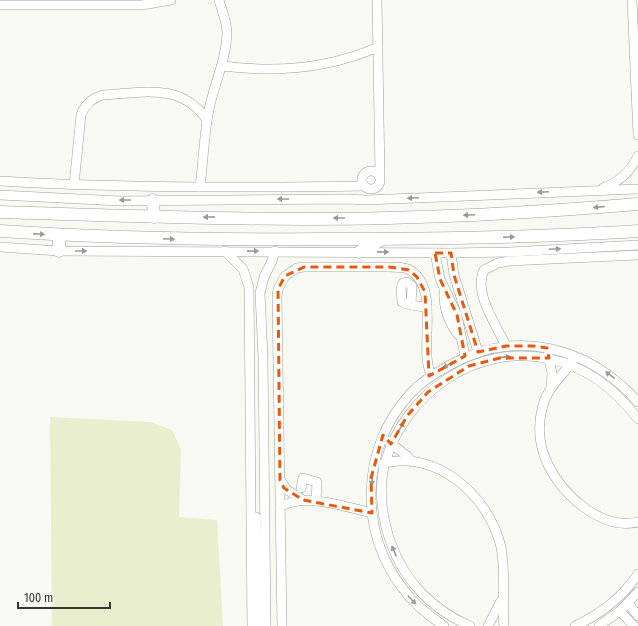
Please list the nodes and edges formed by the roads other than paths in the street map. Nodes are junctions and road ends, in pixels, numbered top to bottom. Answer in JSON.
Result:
{"nodes":[{"id":1,"x":170,"y":0,"type":"edge"},
{"id":2,"x":219,"y":0,"type":"edge"},
{"id":3,"x":377,"y":0,"type":"edge"},
{"id":4,"x":632,"y":0,"type":"edge"},
{"id":5,"x":0,"y":5,"type":"edge"},
{"id":6,"x":378,"y":47,"type":"junction"},
{"id":7,"x":222,"y":66,"type":"junction"},
{"id":8,"x":207,"y":120,"type":"junction"},
{"id":9,"x":638,"y":135,"type":"edge"},
{"id":10,"x":638,"y":156,"type":"edge"},
{"id":11,"x":380,"y":176,"type":"junction"},
{"id":12,"x":0,"y":181,"type":"edge"},
{"id":13,"x":74,"y":185,"type":"junction"},
{"id":14,"x":364,"y":186,"type":"junction"},
{"id":15,"x":200,"y":187,"type":"junction"},
{"id":16,"x":638,"y":189,"type":"edge"},
{"id":17,"x":600,"y":190,"type":"junction"},
{"id":18,"x":0,"y":195,"type":"edge"},
{"id":19,"x":153,"y":200,"type":"junction"},
{"id":20,"x":638,"y":204,"type":"edge"},
{"id":21,"x":0,"y":212,"type":"edge"},
{"id":22,"x":154,"y":216,"type":"junction"},
{"id":23,"x":0,"y":231,"type":"edge"},
{"id":24,"x":638,"y":231,"type":"edge"},
{"id":25,"x":59,"y":235,"type":"junction"},
{"id":26,"x":382,"y":239,"type":"junction"},
{"id":27,"x":638,"y":245,"type":"edge"},
{"id":28,"x":201,"y":246,"type":"junction"},
{"id":29,"x":0,"y":247,"type":"edge"},
{"id":30,"x":59,"y":251,"type":"junction"},
{"id":31,"x":234,"y":251,"type":"junction"},
{"id":32,"x":275,"y":251,"type":"junction"},
{"id":33,"x":225,"y":252,"type":"junction"},
{"id":34,"x":359,"y":252,"type":"junction"},
{"id":35,"x":435,"y":253,"type":"junction"},
{"id":36,"x":451,"y":253,"type":"junction"},
{"id":37,"x":638,"y":255,"type":"edge"},
{"id":38,"x":454,"y":276,"type":"junction"},
{"id":39,"x":440,"y":279,"type":"junction"},
{"id":40,"x":412,"y":304,"type":"dead end"},
{"id":41,"x":427,"y":307,"type":"junction"},
{"id":42,"x":506,"y":346,"type":"junction"},
{"id":43,"x":547,"y":348,"type":"junction"},
{"id":44,"x":478,"y":352,"type":"junction"},
{"id":45,"x":465,"y":356,"type":"junction"},
{"id":46,"x":576,"y":356,"type":"junction"},
{"id":47,"x":549,"y":358,"type":"junction"},
{"id":48,"x":570,"y":365,"type":"junction"},
{"id":49,"x":431,"y":375,"type":"junction"},
{"id":50,"x":551,"y":387,"type":"junction"},
{"id":51,"x":638,"y":402,"type":"edge"},
{"id":52,"x":638,"y":419,"type":"edge"},
{"id":53,"x":383,"y":435,"type":"junction"},
{"id":54,"x":392,"y":444,"type":"junction"},
{"id":55,"x":412,"y":462,"type":"junction"},
{"id":56,"x":374,"y":464,"type":"junction"},
{"id":57,"x":385,"y":464,"type":"junction"},
{"id":58,"x":280,"y":480,"type":"junction"},
{"id":59,"x":302,"y":488,"type":"dead end"},
{"id":60,"x":303,"y":500,"type":"junction"},
{"id":61,"x":316,"y":501,"type":"junction"},
{"id":62,"x":280,"y":507,"type":"junction"},
{"id":63,"x":372,"y":513,"type":"junction"},
{"id":64,"x":636,"y":525,"type":"edge"},
{"id":65,"x":638,"y":574,"type":"edge"},
{"id":66,"x":638,"y":592,"type":"edge"},
{"id":67,"x":502,"y":598,"type":"junction"},
{"id":68,"x":628,"y":603,"type":"junction"},
{"id":69,"x":620,"y":611,"type":"junction"},
{"id":70,"x":638,"y":616,"type":"edge"},
{"id":71,"x":632,"y":625,"type":"edge"},
{"id":72,"x":252,"y":626,"type":"edge"},
{"id":73,"x":259,"y":626,"type":"edge"},
{"id":74,"x":266,"y":626,"type":"edge"},
{"id":75,"x":282,"y":626,"type":"edge"},
{"id":76,"x":444,"y":626,"type":"edge"},
{"id":77,"x":470,"y":626,"type":"edge"},
{"id":78,"x":488,"y":626,"type":"edge"},
{"id":79,"x":504,"y":626,"type":"edge"},
{"id":80,"x":576,"y":626,"type":"edge"},
{"id":81,"x":599,"y":626,"type":"edge"}],
"edges":[{"from":1,"to":5,"type":"street"},
{"from":2,"to":7,"type":"street"},
{"from":3,"to":6,"type":"street"},
{"from":4,"to":9,"type":"street"},
{"from":6,"to":7,"type":"street"},
{"from":6,"to":11,"type":"street"},
{"from":7,"to":8,"type":"street"},
{"from":8,"to":13,"type":"street"},
{"from":8,"to":15,"type":"street"},
{"from":10,"to":17,"type":"street"},
{"from":11,"to":14,"type":"street"},
{"from":11,"to":14,"type":"street"},
{"from":12,"to":13,"type":"street"},
{"from":13,"to":15,"type":"street"},
{"from":14,"to":15,"type":"street"},
{"from":16,"to":17,"type":"street"},
{"from":17,"to":19,"type":"street","one_way":true},
{"from":19,"to":18,"type":"street","one_way":true},
{"from":19,"to":22,"type":"main road"},
{"from":20,"to":22,"type":"main road","one_way":true},
{"from":21,"to":22,"type":"main road"},
{"from":23,"to":25,"type":"main road","one_way":true},
{"from":26,"to":24,"type":"main road","one_way":true},
{"from":25,"to":28,"type":"main road","one_way":true},
{"from":25,"to":30,"type":"main road"},
{"from":26,"to":28,"type":"main road"},
{"from":26,"to":34,"type":"main road"},
{"from":36,"to":27,"type":"street","one_way":true},
{"from":30,"to":28,"type":"street","one_way":true},
{"from":28,"to":33,"type":"street"},
{"from":29,"to":30,"type":"street"},
{"from":31,"to":32,"type":"street","one_way":true},
{"from":31,"to":33,"type":"street"},
{"from":31,"to":73,"type":"street"},
{"from":32,"to":34,"type":"street"},
{"from":32,"to":74,"type":"street"},
{"from":33,"to":72,"type":"street"},
{"from":34,"to":35,"type":"street","one_way":true},
{"from":35,"to":36,"type":"street"},
{"from":35,"to":39,"type":"street"},
{"from":36,"to":38,"type":"street"},
{"from":37,"to":42,"type":"street"},
{"from":38,"to":39,"type":"street"},
{"from":38,"to":44,"type":"street"},
{"from":39,"to":45,"type":"street"},
{"from":40,"to":41,"type":"street"},
{"from":41,"to":49,"type":"street"},
{"from":41,"to":58,"type":"street"},
{"from":42,"to":43,"type":"street"},
{"from":42,"to":44,"type":"street"},
{"from":43,"to":46,"type":"street"},
{"from":43,"to":47,"type":"street"},
{"from":44,"to":45,"type":"street"},
{"from":45,"to":49,"type":"street","one_way":true},
{"from":46,"to":48,"type":"street"},
{"from":51,"to":46,"type":"street","one_way":true},
{"from":47,"to":48,"type":"street"},
{"from":47,"to":50,"type":"street"},
{"from":54,"to":47,"type":"street","one_way":true},
{"from":48,"to":50,"type":"street"},
{"from":48,"to":52,"type":"street"},
{"from":49,"to":53,"type":"street"},
{"from":50,"to":64,"type":"street"},
{"from":53,"to":54,"type":"street"},
{"from":53,"to":56,"type":"street"},
{"from":54,"to":55,"type":"street"},
{"from":54,"to":57,"type":"street"},
{"from":55,"to":57,"type":"street"},
{"from":55,"to":67,"type":"street"},
{"from":56,"to":57,"type":"street"},
{"from":56,"to":63,"type":"street","one_way":true},
{"from":77,"to":57,"type":"street","one_way":true},
{"from":58,"to":60,"type":"street"},
{"from":58,"to":62,"type":"street"},
{"from":59,"to":61,"type":"street"},
{"from":60,"to":61,"type":"street"},
{"from":60,"to":62,"type":"street"},
{"from":61,"to":63,"type":"street"},
{"from":62,"to":75,"type":"street"},
{"from":63,"to":76,"type":"street","one_way":true},
{"from":65,"to":80,"type":"street"},
{"from":66,"to":68,"type":"street"},
{"from":67,"to":78,"type":"street"},
{"from":67,"to":79,"type":"street"},
{"from":68,"to":69,"type":"street"},
{"from":68,"to":70,"type":"street"},
{"from":69,"to":71,"type":"street"},
{"from":69,"to":81,"type":"street"}]}
